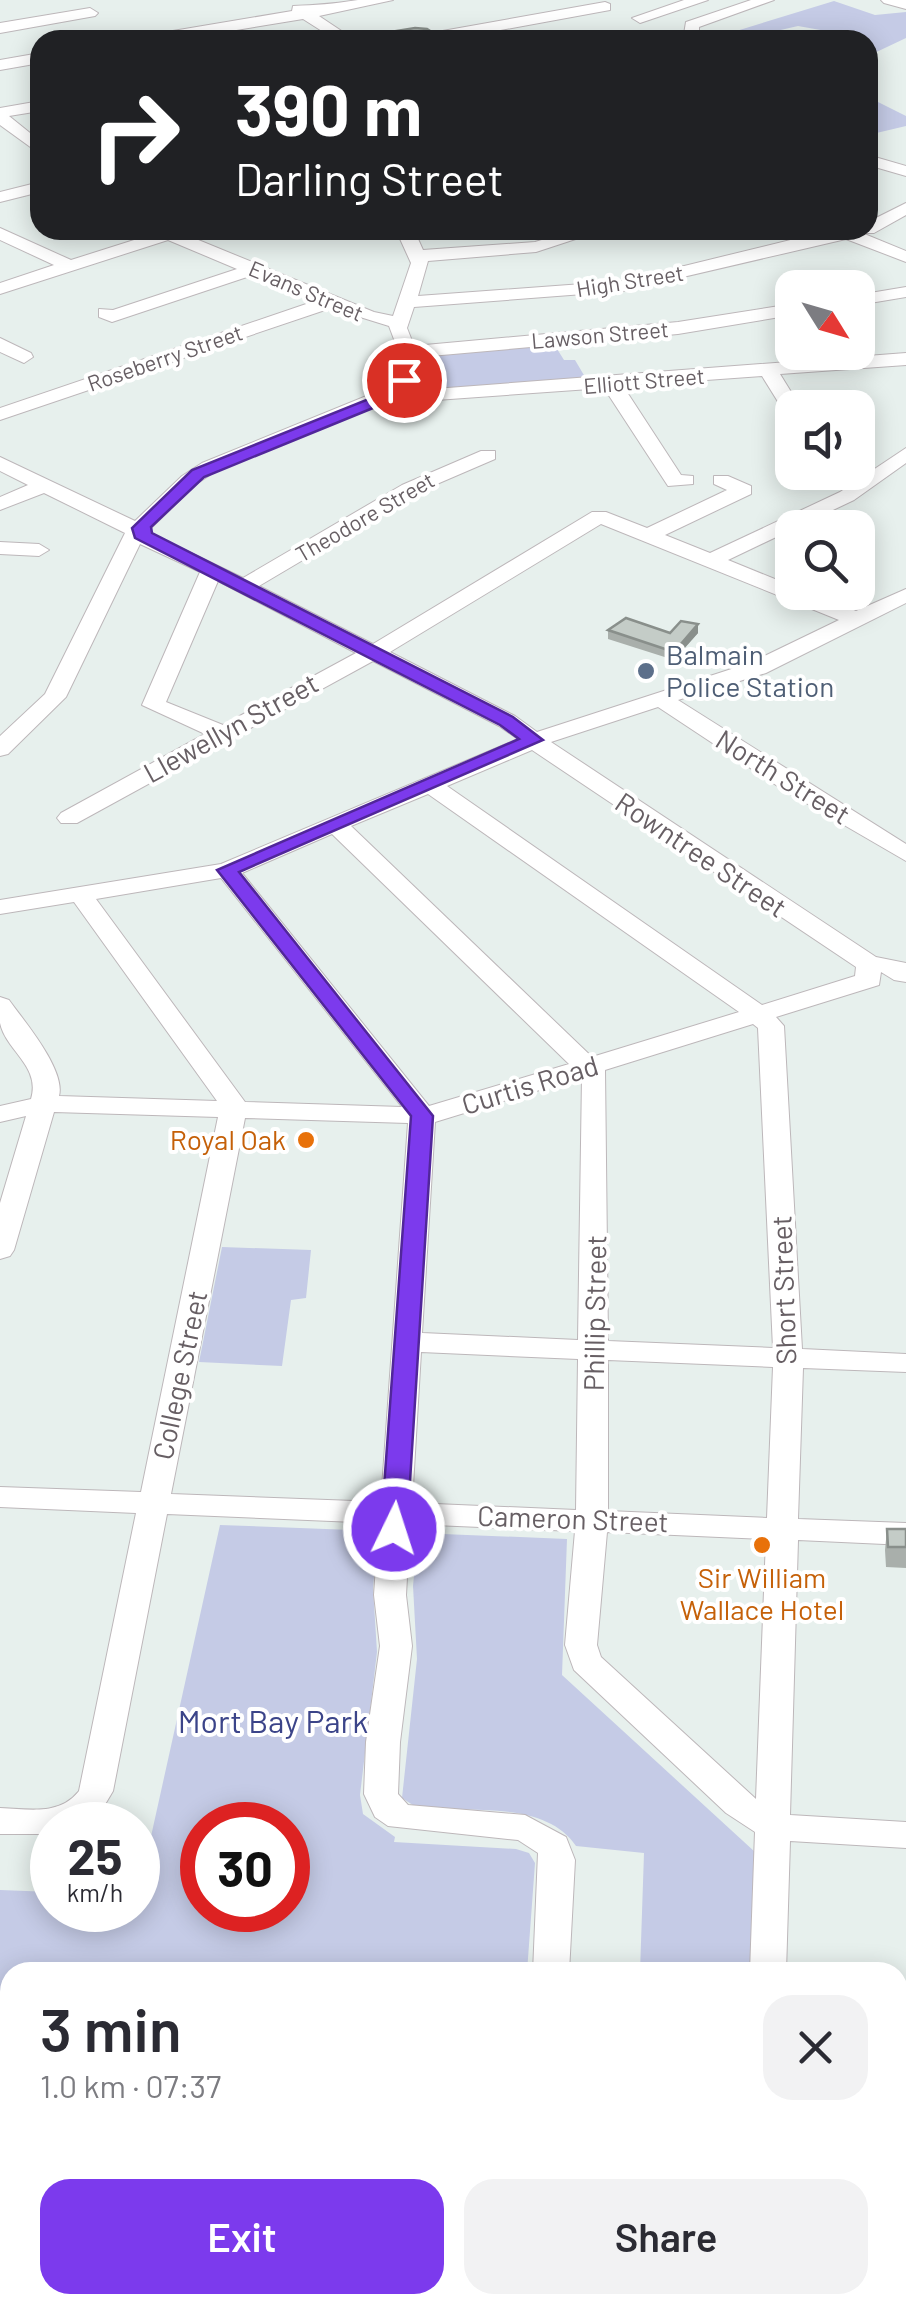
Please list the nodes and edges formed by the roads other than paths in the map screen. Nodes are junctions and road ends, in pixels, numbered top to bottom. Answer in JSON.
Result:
{"nodes":[{"id":1,"x":284,"y":0,"type":"edge"},
{"id":2,"x":385,"y":0,"type":"edge"},
{"id":3,"x":700,"y":0,"type":"edge"},
{"id":4,"x":766,"y":0,"type":"edge"},
{"id":5,"x":889,"y":0,"type":"edge"},
{"id":6,"x":598,"y":4,"type":"edge"},
{"id":7,"x":83,"y":5,"type":"edge"},
{"id":8,"x":905,"y":5,"type":"edge"},
{"id":9,"x":306,"y":14,"type":"junction"},
{"id":10,"x":637,"y":26,"type":"edge"},
{"id":11,"x":8,"y":27,"type":"edge"},
{"id":12,"x":207,"y":30,"type":"edge"},
{"id":13,"x":331,"y":30,"type":"edge"},
{"id":14,"x":469,"y":30,"type":"edge"},
{"id":15,"x":691,"y":30,"type":"edge"},
{"id":16,"x":30,"y":60,"type":"edge"},
{"id":17,"x":0,"y":65,"type":"edge"},
{"id":18,"x":30,"y":108,"type":"edge"},
{"id":19,"x":0,"y":115,"type":"edge"},
{"id":20,"x":22,"y":135,"type":"junction"},
{"id":21,"x":0,"y":140,"type":"edge"},
{"id":22,"x":30,"y":141,"type":"edge"},
{"id":23,"x":878,"y":163,"type":"edge"},
{"id":24,"x":906,"y":171,"type":"edge"},
{"id":25,"x":30,"y":190,"type":"edge"},
{"id":26,"x":0,"y":197,"type":"edge"},
{"id":27,"x":906,"y":208,"type":"edge"},
{"id":28,"x":878,"y":221,"type":"edge"},
{"id":29,"x":0,"y":233,"type":"edge"},
{"id":30,"x":154,"y":240,"type":"edge"},
{"id":31,"x":182,"y":240,"type":"edge"},
{"id":32,"x":411,"y":240,"type":"edge"},
{"id":33,"x":560,"y":240,"type":"edge"},
{"id":34,"x":821,"y":240,"type":"edge"},
{"id":35,"x":872,"y":240,"type":"edge"},
{"id":36,"x":418,"y":256,"type":"junction"},
{"id":37,"x":906,"y":257,"type":"edge"},
{"id":38,"x":70,"y":266,"type":"junction"},
{"id":39,"x":250,"y":268,"type":"junction"},
{"id":40,"x":0,"y":288,"type":"edge"},
{"id":41,"x":177,"y":292,"type":"dead end"},
{"id":42,"x":906,"y":292,"type":"edge"},
{"id":43,"x":875,"y":297,"type":"edge"},
{"id":44,"x":330,"y":302,"type":"junction"},
{"id":45,"x":408,"y":302,"type":"junction"},
{"id":46,"x":775,"y":313,"type":"edge"},
{"id":47,"x":400,"y":323,"type":"junction"},
{"id":48,"x":0,"y":344,"type":"edge"},
{"id":49,"x":407,"y":352,"type":"junction"},
{"id":50,"x":24,"y":356,"type":"dead end"},
{"id":51,"x":906,"y":359,"type":"edge"},
{"id":52,"x":774,"y":370,"type":"junction"},
{"id":53,"x":618,"y":383,"type":"junction"},
{"id":54,"x":787,"y":390,"type":"edge"},
{"id":55,"x":382,"y":399,"type":"junction"},
{"id":56,"x":0,"y":414,"type":"edge"},
{"id":57,"x":906,"y":454,"type":"edge"},
{"id":58,"x":488,"y":455,"type":"dead end"},
{"id":59,"x":664,"y":456,"type":"dead end"},
{"id":60,"x":0,"y":463,"type":"edge"},
{"id":61,"x":721,"y":480,"type":"dead end"},
{"id":62,"x":46,"y":485,"type":"junction"},
{"id":63,"x":0,"y":504,"type":"edge"},
{"id":64,"x":137,"y":531,"type":"junction"},
{"id":65,"x":649,"y":535,"type":"junction"},
{"id":66,"x":0,"y":548,"type":"edge"},
{"id":67,"x":39,"y":550,"type":"dead end"},
{"id":68,"x":711,"y":560,"type":"junction"},
{"id":69,"x":212,"y":570,"type":"junction"},
{"id":70,"x":244,"y":586,"type":"junction"},
{"id":71,"x":906,"y":595,"type":"edge"},
{"id":72,"x":857,"y":619,"type":"junction"},
{"id":73,"x":372,"y":652,"type":"junction"},
{"id":74,"x":661,"y":699,"type":"junction"},
{"id":75,"x":222,"y":733,"type":"junction"},
{"id":76,"x":533,"y":740,"type":"junction"},
{"id":77,"x":0,"y":749,"type":"edge"},
{"id":78,"x":429,"y":784,"type":"junction"},
{"id":79,"x":69,"y":818,"type":"dead end"},
{"id":80,"x":335,"y":824,"type":"junction"},
{"id":81,"x":906,"y":854,"type":"edge"},
{"id":82,"x":227,"y":870,"type":"junction"},
{"id":83,"x":80,"y":894,"type":"junction"},
{"id":84,"x":0,"y":907,"type":"edge"},
{"id":85,"x":892,"y":973,"type":"edge"},
{"id":86,"x":0,"y":1005,"type":"edge"},
{"id":87,"x":760,"y":1016,"type":"junction"},
{"id":88,"x":589,"y":1066,"type":"junction"},
{"id":89,"x":43,"y":1104,"type":"junction"},
{"id":90,"x":234,"y":1111,"type":"junction"},
{"id":91,"x":0,"y":1114,"type":"edge"},
{"id":92,"x":422,"y":1116,"type":"junction"},
{"id":93,"x":0,"y":1250,"type":"edge"},
{"id":94,"x":406,"y":1342,"type":"junction"},
{"id":95,"x":596,"y":1350,"type":"junction"},
{"id":96,"x":788,"y":1358,"type":"junction"},
{"id":97,"x":906,"y":1363,"type":"edge"},
{"id":98,"x":0,"y":1498,"type":"edge"},
{"id":99,"x":154,"y":1501,"type":"junction"},
{"id":100,"x":395,"y":1512,"type":"junction"},
{"id":101,"x":592,"y":1520,"type":"junction"},
{"id":102,"x":782,"y":1528,"type":"junction"},
{"id":103,"x":906,"y":1534,"type":"edge"},
{"id":104,"x":0,"y":1820,"type":"edge"},
{"id":105,"x":773,"y":1827,"type":"junction"},
{"id":106,"x":906,"y":1835,"type":"edge"},
{"id":107,"x":552,"y":1962,"type":"edge"},
{"id":108,"x":768,"y":1962,"type":"edge"}],
"edges":[{"from":1,"to":9,"type":"street"},
{"from":2,"to":9,"type":"street"},
{"from":3,"to":10,"type":"street"},
{"from":4,"to":15,"type":"street"},
{"from":5,"to":8,"type":"street"},
{"from":6,"to":10,"type":"street"},
{"from":6,"to":14,"type":"street"},
{"from":7,"to":11,"type":"street"},
{"from":9,"to":12,"type":"street"},
{"from":9,"to":13,"type":"street"},
{"from":16,"to":17,"type":"street"},
{"from":18,"to":19,"type":"street"},
{"from":19,"to":20,"type":"street"},
{"from":20,"to":21,"type":"street"},
{"from":20,"to":22,"type":"street"},
{"from":23,"to":24,"type":"street"},
{"from":25,"to":26,"type":"street"},
{"from":27,"to":28,"type":"street","name":"High Street"},
{"from":29,"to":38,"type":"street"},
{"from":30,"to":38,"type":"street"},
{"from":31,"to":39,"type":"street","name":"Evans Street"},
{"from":32,"to":36,"type":"street"},
{"from":33,"to":36,"type":"street"},
{"from":34,"to":45,"type":"street","name":"High Street"},
{"from":35,"to":37,"type":"street"},
{"from":36,"to":45,"type":"street"},
{"from":38,"to":40,"type":"street"},
{"from":39,"to":41,"type":"street"},
{"from":39,"to":44,"type":"street","name":"Evans Street"},
{"from":42,"to":43,"type":"street"},
{"from":44,"to":47,"type":"street","name":"Evans Street"},
{"from":44,"to":56,"type":"street","name":"Roseberry Street"},
{"from":45,"to":47,"type":"street"},
{"from":46,"to":49,"type":"street","name":"Lawson Street"},
{"from":47,"to":49,"type":"street"},
{"from":48,"to":50,"type":"street"},
{"from":49,"to":55,"type":"street"},
{"from":51,"to":52,"type":"street","name":"Elliott Street"},
{"from":52,"to":53,"type":"street","name":"Elliott Street"},
{"from":52,"to":54,"type":"street"},
{"from":53,"to":55,"type":"street","name":"Elliott Street"},
{"from":53,"to":59,"type":"street"},
{"from":55,"to":64,"type":"street"},
{"from":57,"to":68,"type":"street"},
{"from":58,"to":70,"type":"street","name":"Theodore Street"},
{"from":60,"to":62,"type":"street","name":"Rowntree Street"},
{"from":61,"to":65,"type":"street"},
{"from":62,"to":63,"type":"street"},
{"from":62,"to":64,"type":"street","name":"Rowntree Street"},
{"from":64,"to":69,"type":"street","name":"Rowntree Street"},
{"from":64,"to":77,"type":"street"},
{"from":65,"to":68,"type":"street"},
{"from":65,"to":73,"type":"street","name":"Llewellyn Street"},
{"from":66,"to":67,"type":"street"},
{"from":68,"to":72,"type":"street"},
{"from":69,"to":70,"type":"street","name":"Rowntree Street"},
{"from":69,"to":75,"type":"street"},
{"from":70,"to":73,"type":"street","name":"Rowntree Street"},
{"from":71,"to":72,"type":"street"},
{"from":72,"to":74,"type":"street"},
{"from":73,"to":75,"type":"street","name":"Llewellyn Street"},
{"from":73,"to":76,"type":"street","name":"Rowntree Street"},
{"from":74,"to":76,"type":"street"},
{"from":74,"to":81,"type":"street","name":"North Street"},
{"from":75,"to":79,"type":"street","name":"Llewellyn Street"},
{"from":76,"to":78,"type":"street"},
{"from":76,"to":85,"type":"street","name":"Rowntree Street"},
{"from":78,"to":80,"type":"street"},
{"from":78,"to":87,"type":"street"},
{"from":80,"to":82,"type":"street"},
{"from":80,"to":88,"type":"street"},
{"from":82,"to":83,"type":"street"},
{"from":82,"to":92,"type":"street"},
{"from":83,"to":84,"type":"street"},
{"from":83,"to":90,"type":"street"},
{"from":85,"to":87,"type":"street","name":"Curtis Road"},
{"from":86,"to":89,"type":"street"},
{"from":87,"to":88,"type":"street","name":"Curtis Road"},
{"from":87,"to":96,"type":"street","name":"Short Street"},
{"from":88,"to":92,"type":"street","name":"Curtis Road"},
{"from":88,"to":95,"type":"street","name":"Phillip Street"},
{"from":89,"to":90,"type":"street","name":"Curtis Road"},
{"from":89,"to":91,"type":"street","name":"Curtis Road"},
{"from":89,"to":93,"type":"street"},
{"from":90,"to":92,"type":"street","name":"Curtis Road"},
{"from":90,"to":99,"type":"street","name":"College Street"},
{"from":92,"to":94,"type":"street"},
{"from":94,"to":95,"type":"street"},
{"from":94,"to":100,"type":"street"},
{"from":95,"to":96,"type":"street"},
{"from":95,"to":101,"type":"street","name":"Phillip Street"},
{"from":96,"to":97,"type":"street"},
{"from":96,"to":102,"type":"street","name":"Short Street"},
{"from":98,"to":99,"type":"street","name":"Cameron Street"},
{"from":99,"to":100,"type":"street","name":"Cameron Street"},
{"from":99,"to":104,"type":"street","name":"College Street"},
{"from":100,"to":101,"type":"street","name":"Cameron Street"},
{"from":100,"to":107,"type":"street"},
{"from":101,"to":102,"type":"street","name":"Cameron Street"},
{"from":101,"to":105,"type":"street","name":"Phillip Street"},
{"from":102,"to":103,"type":"street","name":"Cameron Street"},
{"from":102,"to":105,"type":"street","name":"Short Street"},
{"from":105,"to":106,"type":"street"},
{"from":105,"to":108,"type":"street","name":"Short Street"}]}
